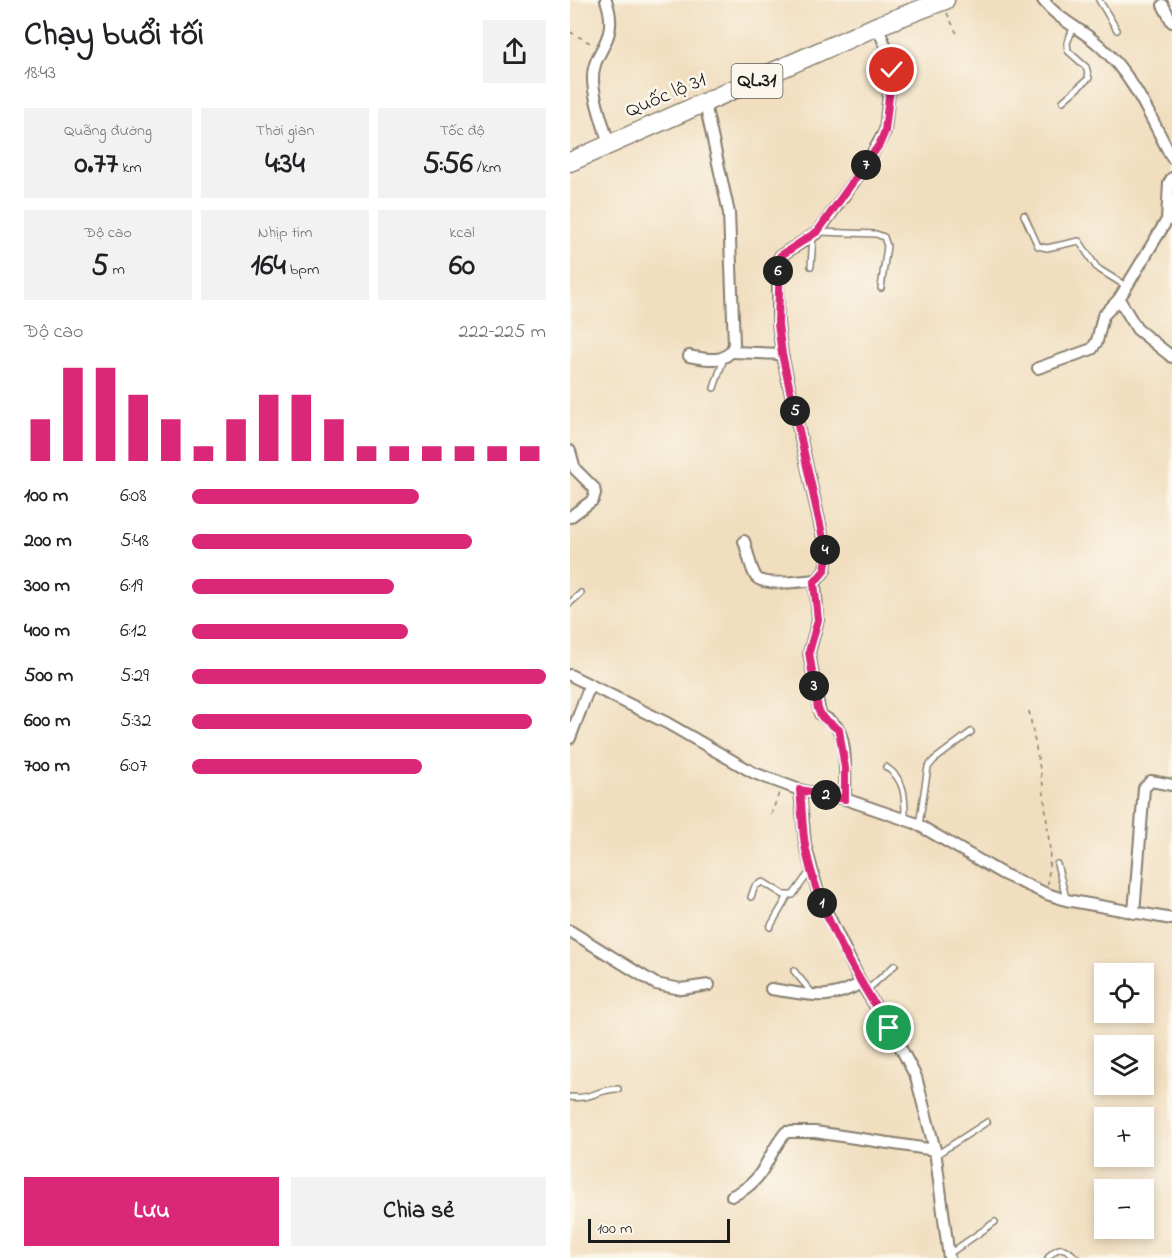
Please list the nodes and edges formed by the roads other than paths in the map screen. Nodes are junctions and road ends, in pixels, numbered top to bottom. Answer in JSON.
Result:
{"nodes":[{"id":1,"x":606,"y":0,"type":"edge"},
{"id":2,"x":1043,"y":0,"type":"edge"},
{"id":3,"x":1099,"y":0,"type":"edge"},
{"id":4,"x":943,"y":1,"type":"edge"},
{"id":5,"x":1163,"y":5,"type":"dead end"},
{"id":6,"x":1172,"y":22,"type":"edge"},
{"id":7,"x":877,"y":26,"type":"junction"},
{"id":8,"x":1074,"y":26,"type":"junction"},
{"id":9,"x":1117,"y":30,"type":"dead end"},
{"id":10,"x":1063,"y":101,"type":"dead end"},
{"id":11,"x":705,"y":104,"type":"junction"},
{"id":12,"x":609,"y":145,"type":"junction"},
{"id":13,"x":1172,"y":158,"type":"edge"},
{"id":14,"x":570,"y":162,"type":"edge"},
{"id":15,"x":1172,"y":178,"type":"edge"},
{"id":16,"x":1170,"y":210,"type":"edge"},
{"id":17,"x":1024,"y":215,"type":"dead end"},
{"id":18,"x":815,"y":234,"type":"junction"},
{"id":19,"x":811,"y":266,"type":"dead end"},
{"id":20,"x":1125,"y":286,"type":"junction"},
{"id":21,"x":881,"y":288,"type":"dead end"},
{"id":22,"x":1119,"y":299,"type":"junction"},
{"id":23,"x":782,"y":354,"type":"junction"},
{"id":24,"x":728,"y":355,"type":"junction"},
{"id":25,"x":688,"y":356,"type":"dead end"},
{"id":26,"x":1172,"y":357,"type":"edge"},
{"id":27,"x":1038,"y":368,"type":"dead end"},
{"id":28,"x":714,"y":388,"type":"dead end"},
{"id":29,"x":570,"y":451,"type":"edge"},
{"id":30,"x":570,"y":517,"type":"edge"},
{"id":31,"x":744,"y":541,"type":"dead end"},
{"id":32,"x":816,"y":580,"type":"junction"},
{"id":33,"x":581,"y":592,"type":"dead end"},
{"id":34,"x":570,"y":603,"type":"edge"},
{"id":35,"x":570,"y":675,"type":"edge"},
{"id":36,"x":590,"y":686,"type":"junction"},
{"id":37,"x":971,"y":732,"type":"dead end"},
{"id":38,"x":570,"y":738,"type":"edge"},
{"id":39,"x":886,"y":767,"type":"dead end"},
{"id":40,"x":1172,"y":785,"type":"edge"},
{"id":41,"x":800,"y":790,"type":"junction"},
{"id":42,"x":845,"y":799,"type":"junction"},
{"id":43,"x":905,"y":820,"type":"junction"},
{"id":44,"x":919,"y":825,"type":"junction"},
{"id":45,"x":1057,"y":864,"type":"dead end"},
{"id":46,"x":811,"y":870,"type":"junction"},
{"id":47,"x":788,"y":896,"type":"junction"},
{"id":48,"x":751,"y":897,"type":"dead end"},
{"id":49,"x":1066,"y":900,"type":"junction"},
{"id":50,"x":1134,"y":913,"type":"junction"},
{"id":51,"x":1172,"y":919,"type":"edge"},
{"id":52,"x":770,"y":927,"type":"dead end"},
{"id":53,"x":570,"y":931,"type":"edge"},
{"id":54,"x":895,"y":965,"type":"dead end"},
{"id":55,"x":794,"y":971,"type":"dead end"},
{"id":56,"x":709,"y":985,"type":"dead end"},
{"id":57,"x":863,"y":987,"type":"junction"},
{"id":58,"x":771,"y":989,"type":"dead end"},
{"id":59,"x":814,"y":995,"type":"junction"},
{"id":60,"x":618,"y":1089,"type":"dead end"},
{"id":61,"x":570,"y":1097,"type":"edge"},
{"id":62,"x":987,"y":1122,"type":"dead end"},
{"id":63,"x":936,"y":1152,"type":"junction"},
{"id":64,"x":732,"y":1196,"type":"dead end"},
{"id":65,"x":995,"y":1222,"type":"dead end"},
{"id":66,"x":949,"y":1256,"type":"edge"},
{"id":67,"x":1048,"y":1258,"type":"edge"},
{"id":68,"x":1076,"y":1258,"type":"edge"}],
"edges":[{"from":1,"to":12,"type":"street"},
{"from":2,"to":8,"type":"street"},
{"from":3,"to":9,"type":"lane"},
{"from":4,"to":7,"type":"highway","name":"Quốc lộ 31","number":"QL.31"},
{"from":5,"to":6,"type":"street"},
{"from":7,"to":11,"type":"highway","name":"Quốc lộ 31","number":"QL.31"},
{"from":7,"to":18,"type":"street"},
{"from":8,"to":10,"type":"lane"},
{"from":8,"to":13,"type":"street"},
{"from":11,"to":12,"type":"highway","name":"Quốc lộ 31","number":"QL.31"},
{"from":11,"to":24,"type":"street"},
{"from":12,"to":14,"type":"highway","name":"Quốc lộ 31","number":"QL.31"},
{"from":15,"to":16,"type":"street"},
{"from":16,"to":20,"type":"street"},
{"from":17,"to":20,"type":"lane"},
{"from":18,"to":19,"type":"lane"},
{"from":18,"to":21,"type":"lane"},
{"from":18,"to":23,"type":"street"},
{"from":20,"to":22,"type":"street"},
{"from":22,"to":26,"type":"street"},
{"from":22,"to":27,"type":"street"},
{"from":23,"to":24,"type":"street"},
{"from":23,"to":32,"type":"street"},
{"from":24,"to":25,"type":"street"},
{"from":24,"to":28,"type":"lane"},
{"from":29,"to":30,"type":"street"},
{"from":31,"to":32,"type":"street"},
{"from":32,"to":42,"type":"street"},
{"from":33,"to":34,"type":"lane"},
{"from":35,"to":36,"type":"street"},
{"from":36,"to":38,"type":"street"},
{"from":36,"to":41,"type":"street"},
{"from":37,"to":44,"type":"lane"},
{"from":39,"to":43,"type":"lane"},
{"from":40,"to":50,"type":"street"},
{"from":41,"to":42,"type":"street"},
{"from":41,"to":46,"type":"street"},
{"from":42,"to":43,"type":"street"},
{"from":43,"to":44,"type":"street"},
{"from":44,"to":49,"type":"street"},
{"from":45,"to":49,"type":"lane"},
{"from":46,"to":47,"type":"lane"},
{"from":46,"to":57,"type":"street"},
{"from":47,"to":48,"type":"lane"},
{"from":47,"to":52,"type":"lane"},
{"from":49,"to":50,"type":"street"},
{"from":50,"to":51,"type":"street"},
{"from":53,"to":56,"type":"street"},
{"from":54,"to":57,"type":"lane"},
{"from":55,"to":59,"type":"lane"},
{"from":57,"to":59,"type":"street"},
{"from":57,"to":63,"type":"street"},
{"from":58,"to":59,"type":"street"},
{"from":60,"to":61,"type":"lane"},
{"from":62,"to":63,"type":"lane"},
{"from":63,"to":64,"type":"street"},
{"from":63,"to":66,"type":"street"},
{"from":65,"to":66,"type":"lane"},
{"from":67,"to":68,"type":"lane"}]}
